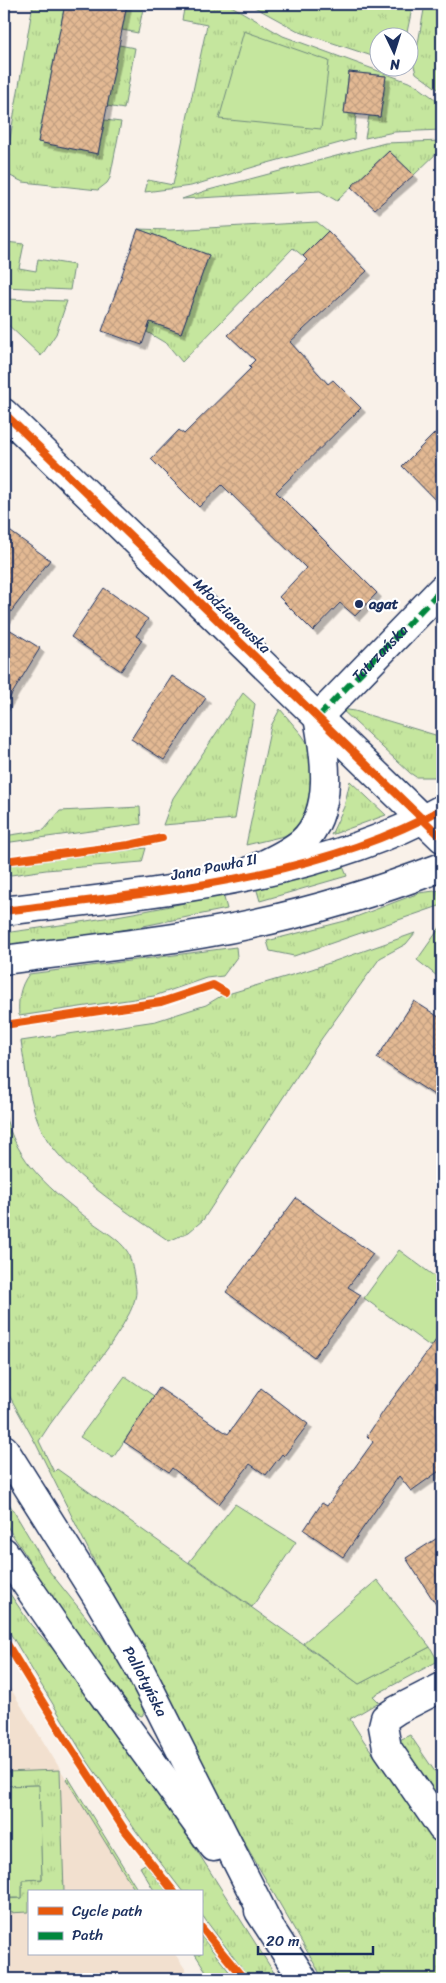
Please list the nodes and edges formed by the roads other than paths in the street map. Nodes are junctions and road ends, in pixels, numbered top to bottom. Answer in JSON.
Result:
{"nodes":[{"id":1,"x":4,"y":413,"type":"edge"},
{"id":2,"x":442,"y":589,"type":"edge"},
{"id":3,"x":318,"y":717,"type":"junction"},
{"id":4,"x":436,"y":822,"type":"edge"},
{"id":5,"x":442,"y":867,"type":"edge"},
{"id":6,"x":239,"y":877,"type":"junction"},
{"id":7,"x":4,"y":911,"type":"edge"},
{"id":8,"x":4,"y":960,"type":"edge"},
{"id":9,"x":4,"y":1449,"type":"edge"},
{"id":10,"x":4,"y":1552,"type":"edge"},
{"id":11,"x":442,"y":1687,"type":"edge"},
{"id":12,"x":442,"y":1828,"type":"edge"},
{"id":13,"x":269,"y":1925,"type":"junction"},
{"id":14,"x":303,"y":1979,"type":"edge"}],
"edges":[{"from":1,"to":3,"type":"street","name":"Młodzianowska"},
{"from":2,"to":3,"type":"street","name":"Tatrzańska"},
{"from":3,"to":4,"type":"street","name":"Młodzianowska"},
{"from":3,"to":6,"type":"street","name":"Jana Pawła II"},
{"from":4,"to":6,"type":"street","name":"Jana Pawła II"},
{"from":5,"to":8,"type":"street"},
{"from":6,"to":7,"type":"street","name":"Jana Pawła II"},
{"from":9,"to":13,"type":"street","name":"Pallotyńska"},
{"from":10,"to":13,"type":"street","name":"Pallotyńska"},
{"from":11,"to":12,"type":"street"},
{"from":13,"to":14,"type":"street","name":"Pallotyńska"}]}
